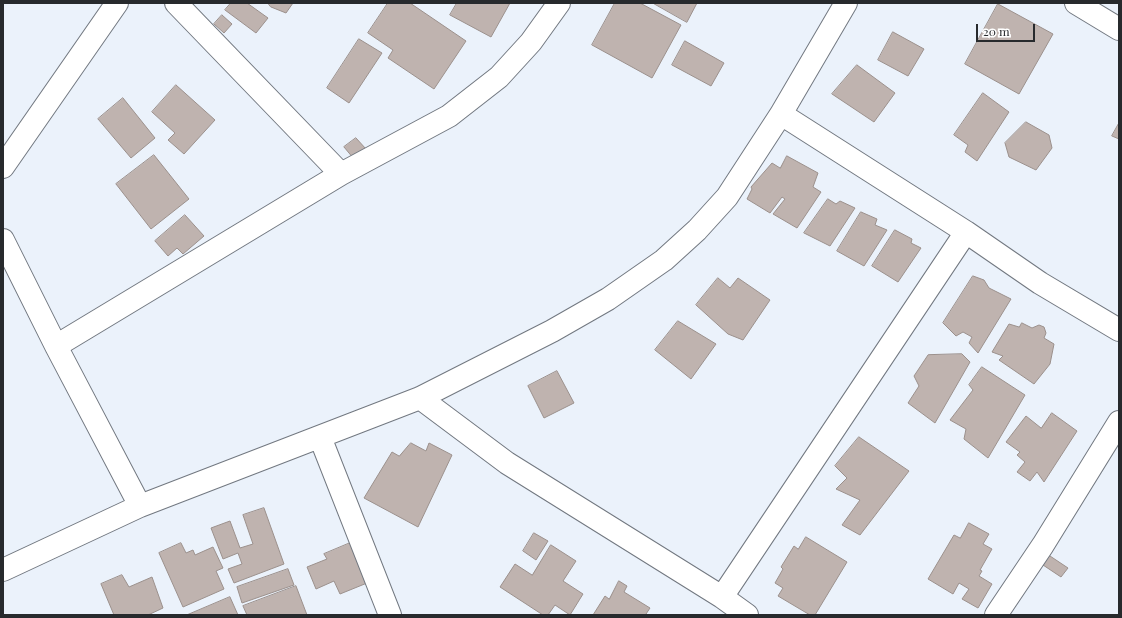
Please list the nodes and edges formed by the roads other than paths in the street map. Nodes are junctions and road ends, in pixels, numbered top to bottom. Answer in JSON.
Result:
{"nodes":[{"id":1,"x":116,"y":3,"type":"edge"},
{"id":2,"x":176,"y":3,"type":"edge"},
{"id":3,"x":560,"y":3,"type":"edge"},
{"id":4,"x":846,"y":3,"type":"edge"},
{"id":5,"x":1076,"y":3,"type":"edge"},
{"id":6,"x":1119,"y":30,"type":"edge"},
{"id":7,"x":781,"y":114,"type":"junction"},
{"id":8,"x":3,"y":167,"type":"edge"},
{"id":9,"x":341,"y":174,"type":"junction"},
{"id":10,"x":966,"y":232,"type":"junction"},
{"id":11,"x":3,"y":240,"type":"edge"},
{"id":12,"x":1119,"y":330,"type":"edge"},
{"id":13,"x":56,"y":346,"type":"junction"},
{"id":14,"x":420,"y":398,"type":"junction"},
{"id":15,"x":1119,"y":422,"type":"edge"},
{"id":16,"x":320,"y":437,"type":"junction"},
{"id":17,"x":140,"y":506,"type":"junction"},
{"id":18,"x":3,"y":570,"type":"edge"},
{"id":19,"x":722,"y":597,"type":"junction"},
{"id":20,"x":390,"y":615,"type":"edge"},
{"id":21,"x":748,"y":615,"type":"edge"},
{"id":22,"x":996,"y":615,"type":"edge"}],
"edges":[{"from":1,"to":8,"type":"street"},
{"from":2,"to":9,"type":"street"},
{"from":3,"to":9,"type":"street"},
{"from":4,"to":7,"type":"street"},
{"from":5,"to":6,"type":"street"},
{"from":7,"to":10,"type":"street"},
{"from":7,"to":14,"type":"street"},
{"from":9,"to":13,"type":"street"},
{"from":10,"to":12,"type":"street"},
{"from":10,"to":19,"type":"street"},
{"from":11,"to":13,"type":"street"},
{"from":13,"to":17,"type":"street"},
{"from":14,"to":16,"type":"street"},
{"from":14,"to":19,"type":"street"},
{"from":15,"to":22,"type":"street"},
{"from":16,"to":17,"type":"street"},
{"from":16,"to":20,"type":"street"},
{"from":17,"to":18,"type":"street"},
{"from":19,"to":21,"type":"street"}]}
